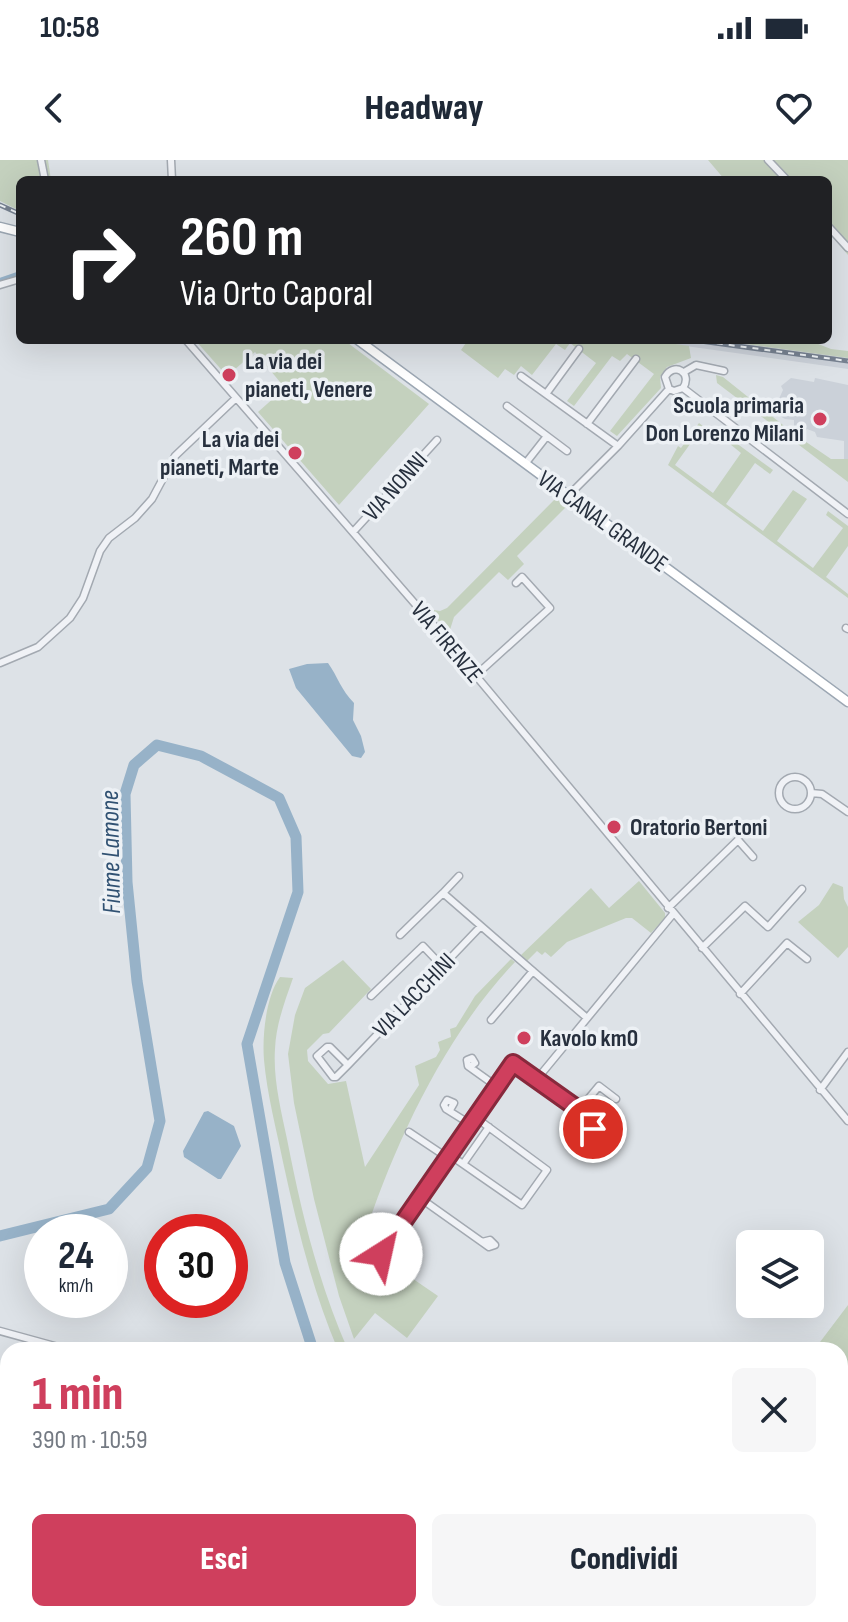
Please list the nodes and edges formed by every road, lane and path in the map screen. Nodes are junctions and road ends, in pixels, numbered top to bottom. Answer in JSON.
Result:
{"nodes":[{"id":1,"x":768,"y":160,"type":"edge"},
{"id":2,"x":783,"y":176,"type":"edge"},
{"id":3,"x":832,"y":230,"type":"edge"},
{"id":4,"x":848,"y":248,"type":"edge"},
{"id":5,"x":189,"y":344,"type":"edge"},
{"id":6,"x":363,"y":344,"type":"edge"},
{"id":7,"x":579,"y":349,"type":"dead end"},
{"id":8,"x":636,"y":359,"type":"dead end"},
{"id":9,"x":724,"y":371,"type":"dead end"},
{"id":10,"x":684,"y":372,"type":"junction"},
{"id":11,"x":521,"y":376,"type":"dead end"},
{"id":12,"x":683,"y":388,"type":"junction"},
{"id":13,"x":669,"y":389,"type":"junction"},
{"id":14,"x":546,"y":394,"type":"junction"},
{"id":15,"x":236,"y":398,"type":"junction"},
{"id":16,"x":507,"y":406,"type":"dead end"},
{"id":17,"x":587,"y":424,"type":"junction"},
{"id":18,"x":547,"y":436,"type":"junction"},
{"id":19,"x":437,"y":440,"type":"dead end"},
{"id":20,"x":618,"y":446,"type":"junction"},
{"id":21,"x":567,"y":451,"type":"dead end"},
{"id":22,"x":525,"y":464,"type":"junction"},
{"id":23,"x":568,"y":496,"type":"junction"},
{"id":24,"x":848,"y":514,"type":"edge"},
{"id":25,"x":353,"y":532,"type":"junction"},
{"id":26,"x":521,"y":577,"type":"dead end"},
{"id":27,"x":0,"y":663,"type":"edge"},
{"id":28,"x":475,"y":676,"type":"junction"},
{"id":29,"x":846,"y":697,"type":"edge"},
{"id":30,"x":811,"y":793,"type":"junction"},
{"id":31,"x":848,"y":812,"type":"edge"},
{"id":32,"x":753,"y":857,"type":"dead end"},
{"id":33,"x":459,"y":876,"type":"dead end"},
{"id":34,"x":802,"y":889,"type":"dead end"},
{"id":35,"x":443,"y":893,"type":"junction"},
{"id":36,"x":671,"y":911,"type":"junction"},
{"id":37,"x":481,"y":926,"type":"junction"},
{"id":38,"x":400,"y":935,"type":"dead end"},
{"id":39,"x":702,"y":948,"type":"junction"},
{"id":40,"x":807,"y":959,"type":"dead end"},
{"id":41,"x":442,"y":966,"type":"junction"},
{"id":42,"x":533,"y":971,"type":"junction"},
{"id":43,"x":740,"y":994,"type":"junction"},
{"id":44,"x":371,"y":996,"type":"dead end"},
{"id":45,"x":587,"y":1018,"type":"junction"},
{"id":46,"x":491,"y":1020,"type":"dead end"},
{"id":47,"x":848,"y":1052,"type":"edge"},
{"id":48,"x":348,"y":1065,"type":"junction"},
{"id":49,"x":470,"y":1067,"type":"dead end"},
{"id":50,"x":537,"y":1079,"type":"junction"},
{"id":51,"x":496,"y":1086,"type":"junction"},
{"id":52,"x":820,"y":1090,"type":"junction"},
{"id":53,"x":616,"y":1099,"type":"dead end"},
{"id":54,"x":450,"y":1110,"type":"dead end"},
{"id":55,"x":473,"y":1120,"type":"junction"},
{"id":56,"x":848,"y":1121,"type":"edge"},
{"id":57,"x":489,"y":1127,"type":"junction"},
{"id":58,"x":409,"y":1132,"type":"dead end"},
{"id":59,"x":449,"y":1157,"type":"junction"},
{"id":60,"x":463,"y":1164,"type":"junction"},
{"id":61,"x":420,"y":1198,"type":"junction"},
{"id":62,"x":395,"y":1234,"type":"junction"},
{"id":63,"x":482,"y":1242,"type":"dead end"},
{"id":64,"x":0,"y":1331,"type":"edge"},
{"id":65,"x":40,"y":1342,"type":"edge"}],
"edges":[{"from":1,"to":2,"type":"street"},
{"from":3,"to":4,"type":"street"},
{"from":5,"to":15,"type":"street","name":"VIA FIRENZE"},
{"from":6,"to":22,"type":"main road","name":"VIA CANAL GRANDE"},
{"from":7,"to":14,"type":"street"},
{"from":8,"to":17,"type":"street"},
{"from":9,"to":10,"type":"street"},
{"from":10,"to":12,"type":"street"},
{"from":10,"to":13,"type":"street"},
{"from":11,"to":14,"type":"street"},
{"from":12,"to":13,"type":"street"},
{"from":12,"to":24,"type":"street"},
{"from":13,"to":20,"type":"street"},
{"from":14,"to":17,"type":"street"},
{"from":15,"to":25,"type":"street","name":"VIA FIRENZE"},
{"from":15,"to":27,"type":"street"},
{"from":16,"to":18,"type":"street"},
{"from":17,"to":20,"type":"street"},
{"from":18,"to":21,"type":"street"},
{"from":18,"to":22,"type":"street"},
{"from":19,"to":25,"type":"street","name":"VIA NONNI"},
{"from":20,"to":23,"type":"street"},
{"from":22,"to":23,"type":"main road","name":"VIA CANAL GRANDE"},
{"from":23,"to":29,"type":"main road","name":"VIA CANAL GRANDE"},
{"from":25,"to":28,"type":"street","name":"VIA FIRENZE"},
{"from":26,"to":28,"type":"street"},
{"from":28,"to":36,"type":"street","name":"VIA FIRENZE"},
{"from":30,"to":30,"type":"street"},
{"from":30,"to":31,"type":"street"},
{"from":32,"to":36,"type":"street"},
{"from":33,"to":35,"type":"street"},
{"from":34,"to":39,"type":"street"},
{"from":35,"to":37,"type":"street"},
{"from":35,"to":38,"type":"street"},
{"from":36,"to":39,"type":"street","name":"VIA FIRENZE"},
{"from":36,"to":45,"type":"street"},
{"from":37,"to":41,"type":"street","name":"VIA LACCHINI"},
{"from":37,"to":42,"type":"street"},
{"from":39,"to":43,"type":"street","name":"VIA FIRENZE"},
{"from":40,"to":43,"type":"street"},
{"from":41,"to":44,"type":"street"},
{"from":41,"to":48,"type":"street","name":"VIA LACCHINI"},
{"from":42,"to":45,"type":"street"},
{"from":42,"to":46,"type":"street"},
{"from":43,"to":52,"type":"street","name":"VIA FIRENZE"},
{"from":45,"to":50,"type":"street"},
{"from":47,"to":52,"type":"street"},
{"from":48,"to":48,"type":"street"},
{"from":49,"to":51,"type":"street"},
{"from":50,"to":51,"type":"street"},
{"from":50,"to":53,"type":"street"},
{"from":51,"to":55,"type":"street"},
{"from":52,"to":56,"type":"street","name":"VIA FIRENZE"},
{"from":54,"to":55,"type":"street"},
{"from":55,"to":57,"type":"street"},
{"from":55,"to":59,"type":"street"},
{"from":57,"to":60,"type":"street"},
{"from":57,"to":60,"type":"street"},
{"from":58,"to":59,"type":"street"},
{"from":59,"to":60,"type":"street"},
{"from":59,"to":61,"type":"street"},
{"from":61,"to":62,"type":"street"},
{"from":61,"to":63,"type":"street"},
{"from":62,"to":62,"type":"street"},
{"from":64,"to":65,"type":"street"}]}
